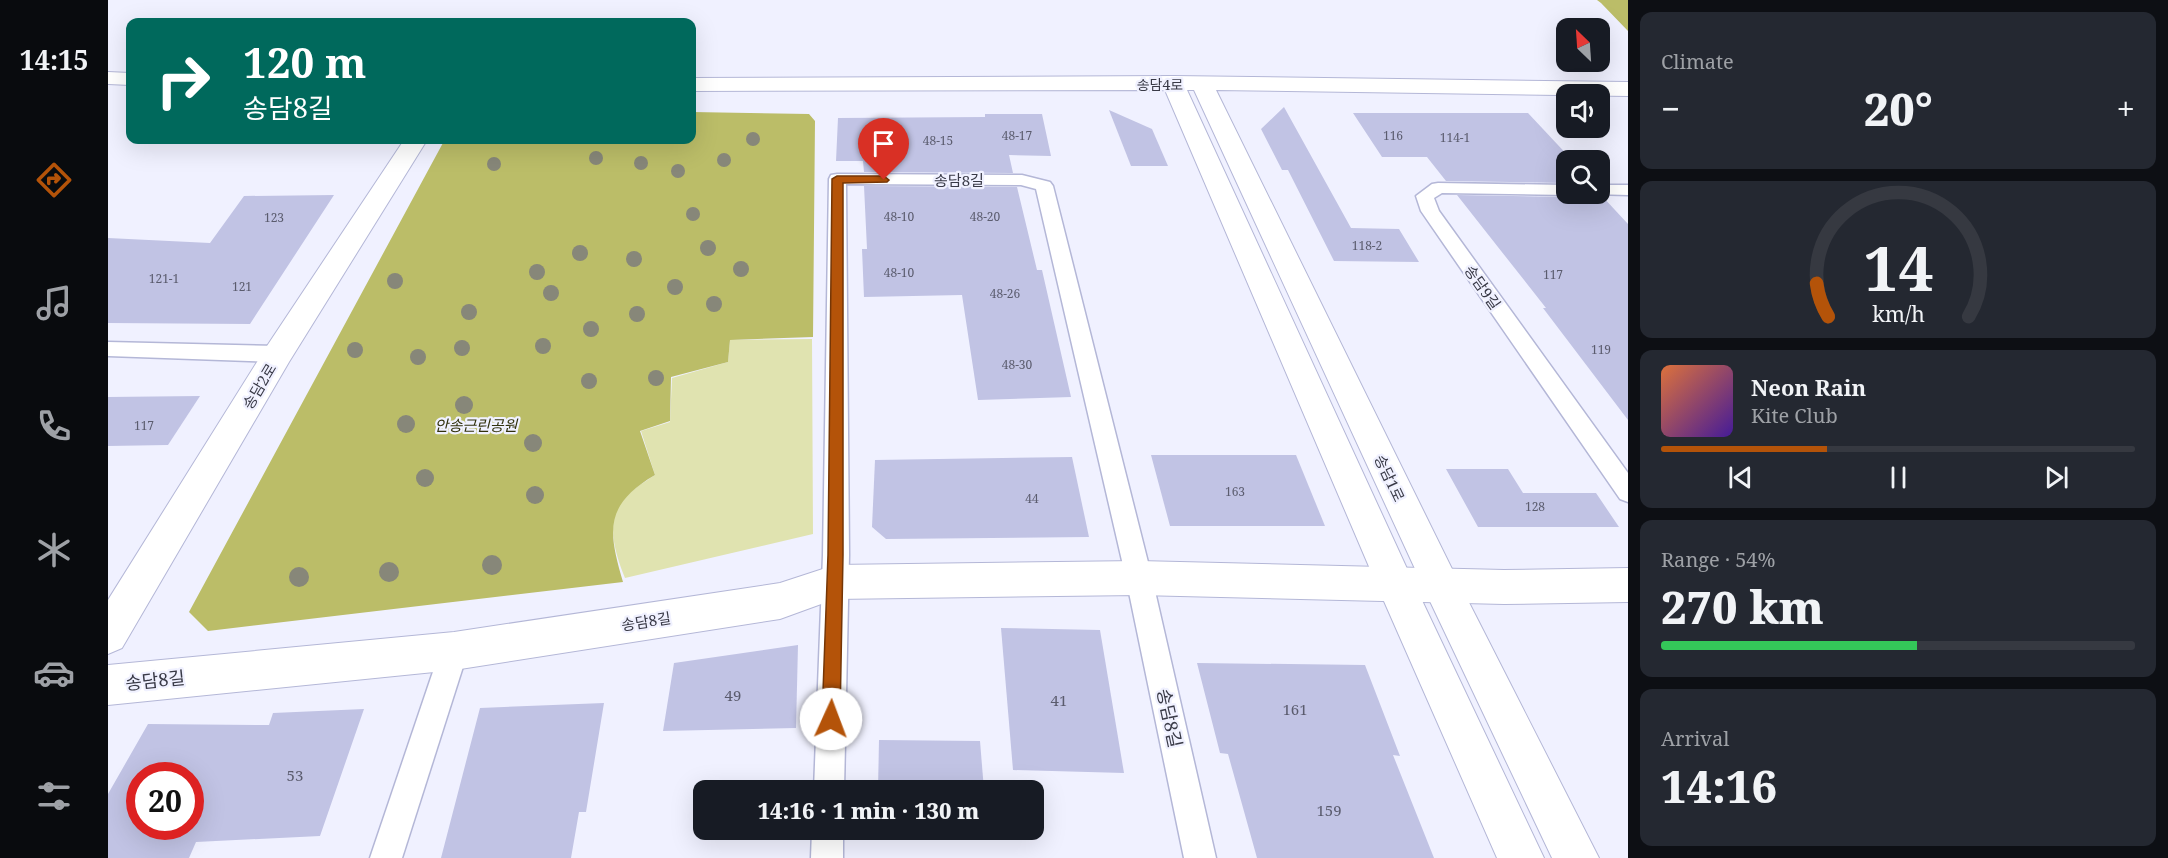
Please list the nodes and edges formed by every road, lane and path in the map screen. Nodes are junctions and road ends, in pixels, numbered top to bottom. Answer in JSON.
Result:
{"nodes":[{"id":1,"x":108,"y":78,"type":"edge"},
{"id":2,"x":126,"y":79,"type":"edge"},
{"id":3,"x":696,"y":85,"type":"edge"},
{"id":4,"x":1628,"y":89,"type":"edge"},
{"id":5,"x":108,"y":90,"type":"edge"},
{"id":6,"x":126,"y":90,"type":"edge"},
{"id":7,"x":1190,"y":90,"type":"junction"},
{"id":8,"x":696,"y":96,"type":"edge"},
{"id":9,"x":1556,"y":101,"type":"edge"},
{"id":10,"x":1610,"y":102,"type":"edge"},
{"id":11,"x":1628,"y":102,"type":"edge"},
{"id":12,"x":412,"y":144,"type":"edge"},
{"id":13,"x":1556,"y":190,"type":"edge"},
{"id":14,"x":1610,"y":191,"type":"edge"},
{"id":15,"x":1626,"y":193,"type":"edge"},
{"id":16,"x":108,"y":349,"type":"edge"},
{"id":17,"x":278,"y":354,"type":"junction"},
{"id":18,"x":1628,"y":492,"type":"edge"},
{"id":19,"x":1139,"y":578,"type":"junction"},
{"id":20,"x":835,"y":582,"type":"junction"},
{"id":21,"x":1395,"y":583,"type":"junction"},
{"id":22,"x":1441,"y":585,"type":"junction"},
{"id":23,"x":1628,"y":585,"type":"edge"},
{"id":24,"x":108,"y":635,"type":"edge"},
{"id":25,"x":454,"y":651,"type":"junction"},
{"id":26,"x":108,"y":685,"type":"edge"},
{"id":27,"x":829,"y":780,"type":"edge"},
{"id":28,"x":828,"y":840,"type":"edge"},
{"id":29,"x":386,"y":858,"type":"edge"},
{"id":30,"x":827,"y":858,"type":"edge"},
{"id":31,"x":1200,"y":858,"type":"edge"},
{"id":32,"x":1521,"y":858,"type":"edge"},
{"id":33,"x":1576,"y":858,"type":"edge"}],
"edges":[{"from":1,"to":2,"type":"main road"},
{"from":3,"to":7,"type":"main road","name":"송담4로"},
{"from":4,"to":7,"type":"main road","name":"송담4로"},
{"from":5,"to":6,"type":"main road"},
{"from":7,"to":8,"type":"main road","name":"송담4로"},
{"from":7,"to":9,"type":"main road","name":"송담4로"},
{"from":7,"to":21,"type":"main road"},
{"from":7,"to":22,"type":"main road","name":"송담1로"},
{"from":10,"to":11,"type":"main road"},
{"from":12,"to":17,"type":"main road","name":"송담2로"},
{"from":13,"to":18,"type":"lane","name":"송담9길"},
{"from":14,"to":15,"type":"lane"},
{"from":16,"to":17,"type":"lane"},
{"from":17,"to":24,"type":"main road","name":"송담2로"},
{"from":19,"to":20,"type":"main road","name":"송담8길"},
{"from":19,"to":20,"type":"lane","name":"송담8길"},
{"from":19,"to":21,"type":"main road","name":"송담8길"},
{"from":19,"to":31,"type":"lane","name":"송담8길"},
{"from":20,"to":25,"type":"main road","name":"송담8길"},
{"from":20,"to":27,"type":"lane","name":"송담8길"},
{"from":21,"to":22,"type":"main road"},
{"from":21,"to":32,"type":"main road"},
{"from":22,"to":23,"type":"main road"},
{"from":22,"to":33,"type":"main road","name":"송담1로"},
{"from":25,"to":26,"type":"main road","name":"송담8길"},
{"from":25,"to":29,"type":"lane"},
{"from":28,"to":30,"type":"lane"}]}
